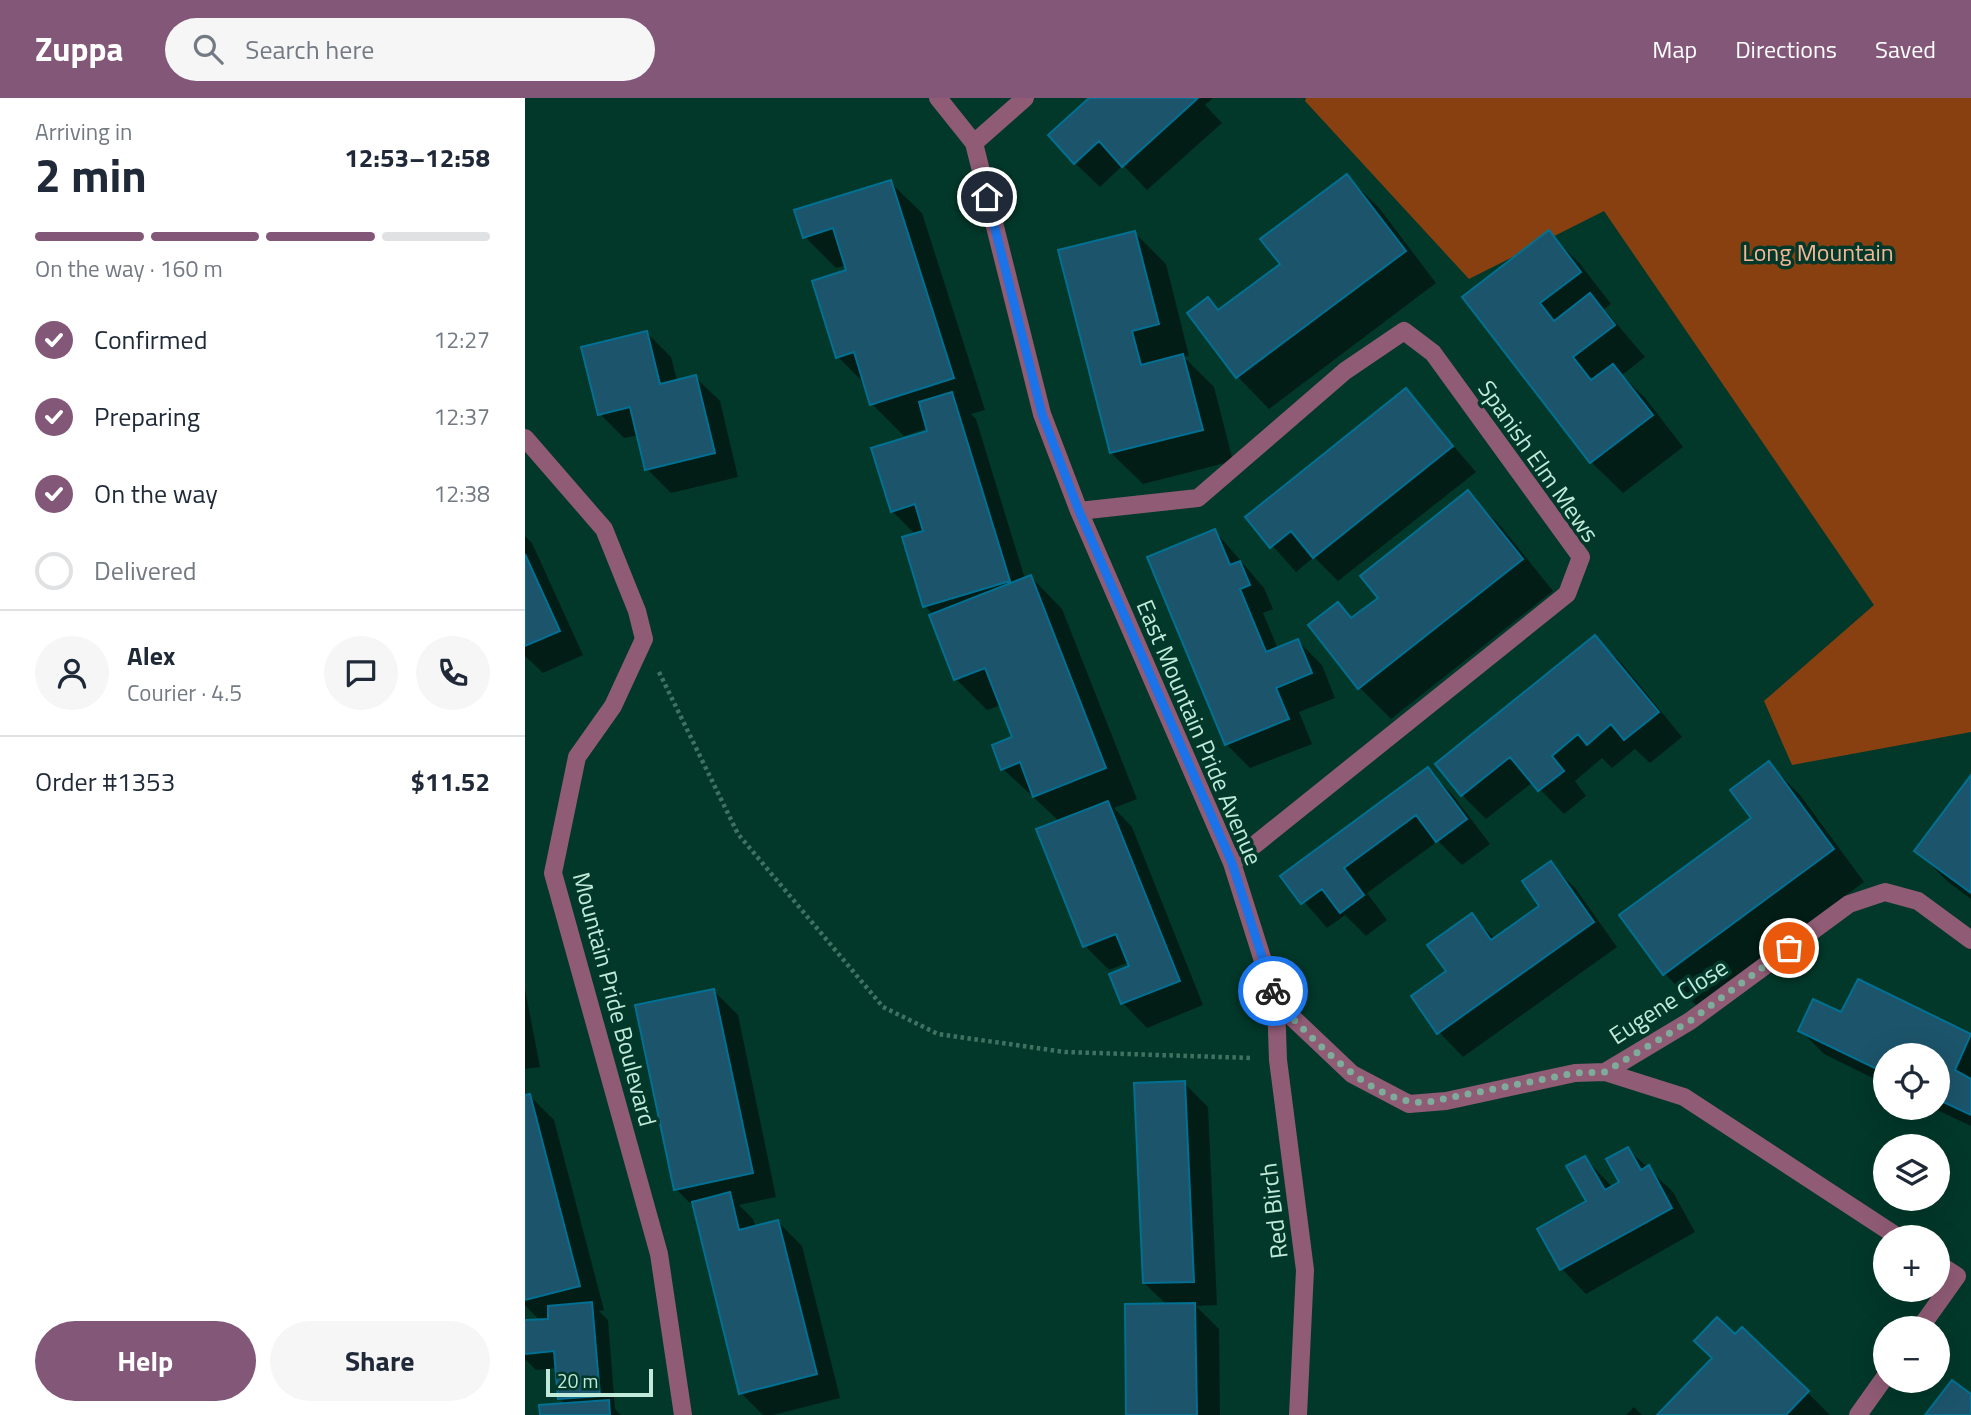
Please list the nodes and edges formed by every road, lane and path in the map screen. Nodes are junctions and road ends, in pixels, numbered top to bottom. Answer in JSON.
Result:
{"nodes":[{"id":1,"x":937,"y":98,"type":"edge"},
{"id":2,"x":1025,"y":98,"type":"edge"},
{"id":3,"x":974,"y":143,"type":"junction"},
{"id":4,"x":525,"y":438,"type":"edge"},
{"id":5,"x":1079,"y":511,"type":"junction"},
{"id":6,"x":644,"y":639,"type":"junction"},
{"id":7,"x":1232,"y":863,"type":"junction"},
{"id":8,"x":1971,"y":940,"type":"edge"},
{"id":9,"x":1276,"y":1002,"type":"junction"},
{"id":10,"x":1278,"y":1060,"type":"junction"},
{"id":11,"x":1605,"y":1072,"type":"junction"},
{"id":12,"x":1880,"y":1225,"type":"edge"},
{"id":13,"x":1964,"y":1281,"type":"edge"},
{"id":14,"x":1931,"y":1316,"type":"edge"},
{"id":15,"x":1873,"y":1393,"type":"edge"},
{"id":16,"x":683,"y":1415,"type":"edge"},
{"id":17,"x":1299,"y":1415,"type":"edge"},
{"id":18,"x":1857,"y":1415,"type":"edge"}],
"edges":[{"from":1,"to":3,"type":"street","name":"East Mountain Pride Avenue"},
{"from":2,"to":3,"type":"street"},
{"from":3,"to":5,"type":"street","name":"East Mountain Pride Avenue"},
{"from":4,"to":6,"type":"street"},
{"from":5,"to":7,"type":"street","name":"East Mountain Pride Avenue"},
{"from":5,"to":7,"type":"street","name":"Spanish Elm Mews"},
{"from":6,"to":10,"type":"path"},
{"from":6,"to":16,"type":"street","name":"Mountain Pride Boulevard"},
{"from":7,"to":9,"type":"street","name":"East Mountain Pride Avenue"},
{"from":8,"to":11,"type":"street","name":"Eugene Close"},
{"from":9,"to":10,"type":"street","name":"Red Birch"},
{"from":9,"to":11,"type":"street","name":"East Mountain Pride Avenue"},
{"from":10,"to":17,"type":"street","name":"Red Birch"},
{"from":11,"to":12,"type":"street","name":"East Mountain Pride Avenue"},
{"from":13,"to":14,"type":"street"},
{"from":15,"to":18,"type":"street"}]}
